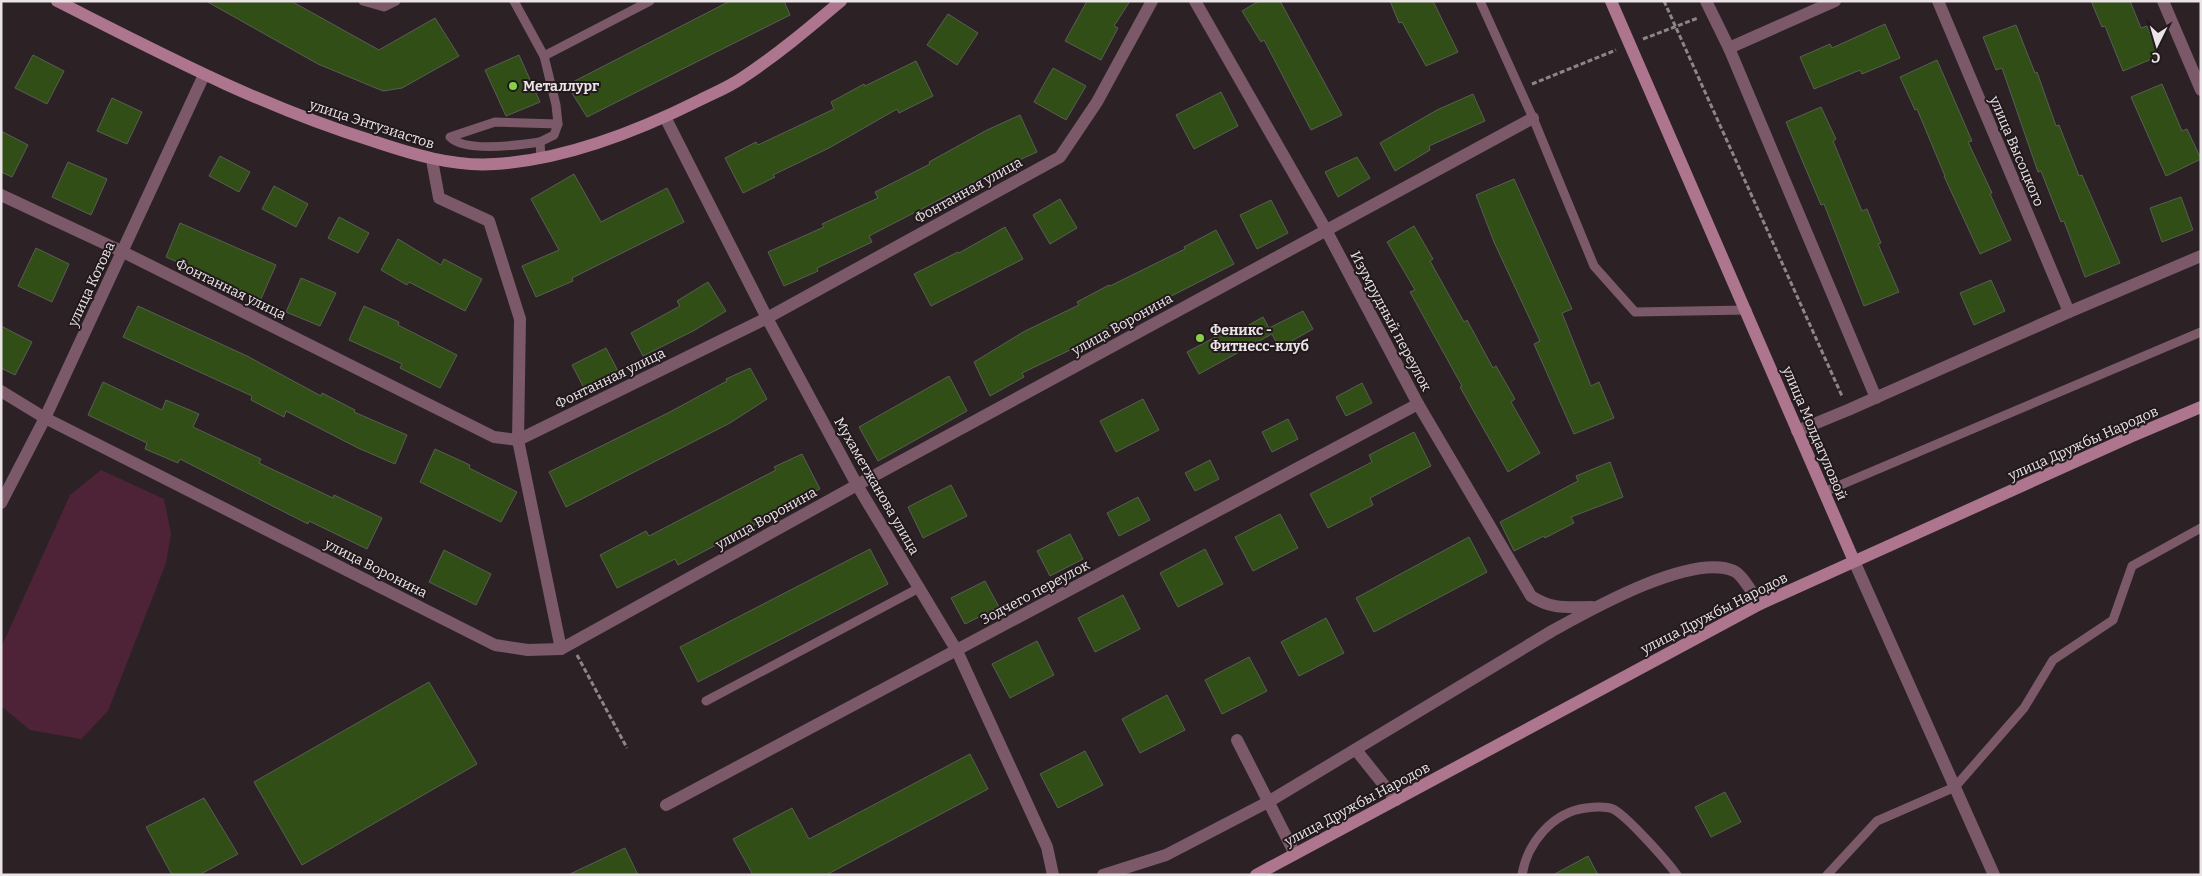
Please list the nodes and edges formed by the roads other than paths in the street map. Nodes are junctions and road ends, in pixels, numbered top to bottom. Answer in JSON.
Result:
{"nodes":[{"id":1,"x":57,"y":1,"type":"edge"},
{"id":2,"x":363,"y":1,"type":"edge"},
{"id":3,"x":396,"y":1,"type":"edge"},
{"id":4,"x":514,"y":1,"type":"edge"},
{"id":5,"x":650,"y":1,"type":"edge"},
{"id":6,"x":841,"y":1,"type":"edge"},
{"id":7,"x":1152,"y":1,"type":"edge"},
{"id":8,"x":1195,"y":1,"type":"edge"},
{"id":9,"x":1480,"y":1,"type":"edge"},
{"id":10,"x":1611,"y":1,"type":"edge"},
{"id":11,"x":1706,"y":1,"type":"edge"},
{"id":12,"x":1835,"y":1,"type":"edge"},
{"id":13,"x":1938,"y":1,"type":"edge"},
{"id":14,"x":2163,"y":1,"type":"edge"},
{"id":15,"x":1730,"y":48,"type":"junction"},
{"id":16,"x":544,"y":56,"type":"junction"},
{"id":17,"x":204,"y":75,"type":"junction"},
{"id":18,"x":2201,"y":90,"type":"edge"},
{"id":19,"x":665,"y":117,"type":"junction"},
{"id":20,"x":1533,"y":118,"type":"junction"},
{"id":21,"x":558,"y":124,"type":"junction"},
{"id":22,"x":540,"y":142,"type":"junction"},
{"id":23,"x":541,"y":158,"type":"junction"},
{"id":24,"x":432,"y":160,"type":"junction"},
{"id":25,"x":1,"y":195,"type":"edge"},
{"id":26,"x":1326,"y":230,"type":"junction"},
{"id":27,"x":123,"y":252,"type":"junction"},
{"id":28,"x":2201,"y":256,"type":"edge"},
{"id":29,"x":1747,"y":310,"type":"junction"},
{"id":30,"x":2069,"y":312,"type":"junction"},
{"id":31,"x":767,"y":318,"type":"junction"},
{"id":32,"x":2201,"y":332,"type":"edge"},
{"id":33,"x":1,"y":391,"type":"edge"},
{"id":34,"x":1876,"y":398,"type":"junction"},
{"id":35,"x":1418,"y":404,"type":"junction"},
{"id":36,"x":2201,"y":407,"type":"edge"},
{"id":37,"x":46,"y":418,"type":"junction"},
{"id":38,"x":1797,"y":431,"type":"junction"},
{"id":39,"x":518,"y":440,"type":"junction"},
{"id":40,"x":857,"y":485,"type":"junction"},
{"id":41,"x":1824,"y":492,"type":"junction"},
{"id":42,"x":1,"y":503,"type":"edge"},
{"id":43,"x":2201,"y":528,"type":"edge"},
{"id":44,"x":1854,"y":561,"type":"junction"},
{"id":45,"x":919,"y":588,"type":"junction"},
{"id":46,"x":1760,"y":604,"type":"junction"},
{"id":47,"x":1595,"y":607,"type":"junction"},
{"id":48,"x":566,"y":646,"type":"junction"},
{"id":49,"x":956,"y":651,"type":"junction"},
{"id":50,"x":706,"y":700,"type":"dead end"},
{"id":51,"x":1237,"y":740,"type":"dead end"},
{"id":52,"x":1356,"y":750,"type":"junction"},
{"id":53,"x":1955,"y":787,"type":"junction"},
{"id":54,"x":1396,"y":800,"type":"junction"},
{"id":55,"x":1268,"y":802,"type":"junction"},
{"id":56,"x":666,"y":805,"type":"dead end"},
{"id":57,"x":1295,"y":854,"type":"junction"},
{"id":58,"x":1053,"y":875,"type":"edge"},
{"id":59,"x":1104,"y":875,"type":"edge"},
{"id":60,"x":1256,"y":875,"type":"edge"},
{"id":61,"x":1522,"y":875,"type":"edge"},
{"id":62,"x":1677,"y":875,"type":"edge"},
{"id":63,"x":1827,"y":875,"type":"edge"},
{"id":64,"x":1994,"y":875,"type":"edge"}],
"edges":[{"from":1,"to":17,"type":"street","name":"улица Энтузиастов"},
{"from":2,"to":3,"type":"lane"},
{"from":4,"to":16,"type":"lane"},
{"from":5,"to":16,"type":"lane"},
{"from":6,"to":19,"type":"street","name":"улица Энтузиастов"},
{"from":7,"to":31,"type":"street","name":"Фонтанная улица"},
{"from":8,"to":26,"type":"street","name":"Изумрудный переулок"},
{"from":9,"to":20,"type":"lane"},
{"from":10,"to":29,"type":"street","name":"улица Молдагуловой"},
{"from":11,"to":15,"type":"street"},
{"from":12,"to":15,"type":"street"},
{"from":13,"to":30,"type":"street","name":"улица Высоцкого"},
{"from":14,"to":18,"type":"street"},
{"from":15,"to":34,"type":"street"},
{"from":16,"to":21,"type":"lane"},
{"from":17,"to":24,"type":"street","name":"улица Энтузиастов"},
{"from":17,"to":27,"type":"street","name":"улица Котова"},
{"from":19,"to":23,"type":"street","name":"улица Энтузиастов"},
{"from":19,"to":31,"type":"street","name":"Мухаметжанова улица"},
{"from":20,"to":26,"type":"street","name":"улица Воронина"},
{"from":20,"to":29,"type":"lane"},
{"from":21,"to":22,"type":"lane"},
{"from":21,"to":22,"type":"lane"},
{"from":22,"to":23,"type":"lane"},
{"from":23,"to":24,"type":"street","name":"улица Энтузиастов"},
{"from":24,"to":39,"type":"street"},
{"from":25,"to":27,"type":"street","name":"Фонтанная улица"},
{"from":26,"to":35,"type":"street","name":"Изумрудный переулок"},
{"from":26,"to":40,"type":"street","name":"улица Воронина"},
{"from":27,"to":37,"type":"street","name":"улица Котова"},
{"from":27,"to":39,"type":"street","name":"Фонтанная улица"},
{"from":28,"to":30,"type":"street"},
{"from":29,"to":38,"type":"street","name":"улица Молдагуловой"},
{"from":30,"to":34,"type":"street"},
{"from":31,"to":39,"type":"street","name":"Фонтанная улица"},
{"from":31,"to":40,"type":"street","name":"Мухаметжанова улица"},
{"from":32,"to":41,"type":"lane"},
{"from":33,"to":37,"type":"street","name":"улица Воронина"},
{"from":34,"to":38,"type":"street"},
{"from":35,"to":47,"type":"street","name":"Изумрудный переулок"},
{"from":35,"to":49,"type":"street","name":"Зодчего переулок"},
{"from":36,"to":44,"type":"street","name":"улица Дружбы Народов"},
{"from":37,"to":42,"type":"street","name":"улица Котова"},
{"from":37,"to":48,"type":"street","name":"улица Воронина"},
{"from":38,"to":41,"type":"street","name":"улица Молдагуловой"},
{"from":39,"to":48,"type":"street"},
{"from":40,"to":45,"type":"street","name":"Мухаметжанова улица"},
{"from":40,"to":48,"type":"street","name":"улица Воронина"},
{"from":41,"to":44,"type":"street","name":"улица Молдагуловой"},
{"from":43,"to":53,"type":"lane"},
{"from":44,"to":46,"type":"street","name":"улица Дружбы Народов"},
{"from":44,"to":53,"type":"street","name":"улица Молдагуловой"},
{"from":45,"to":49,"type":"street","name":"Мухаметжанова улица"},
{"from":45,"to":50,"type":"lane"},
{"from":46,"to":47,"type":"street"},
{"from":46,"to":54,"type":"street","name":"улица Дружбы Народов"},
{"from":47,"to":52,"type":"street"},
{"from":49,"to":56,"type":"street","name":"Зодчего переулок"},
{"from":49,"to":58,"type":"street","name":"Мухаметжанова улица"},
{"from":51,"to":55,"type":"street"},
{"from":52,"to":54,"type":"street"},
{"from":52,"to":55,"type":"street"},
{"from":53,"to":63,"type":"lane"},
{"from":53,"to":64,"type":"street","name":"улица Молдагуловой"},
{"from":54,"to":57,"type":"street","name":"улица Дружбы Народов"},
{"from":55,"to":57,"type":"street"},
{"from":55,"to":59,"type":"street"},
{"from":57,"to":60,"type":"street","name":"улица Дружбы Народов"},
{"from":61,"to":62,"type":"lane"}]}
